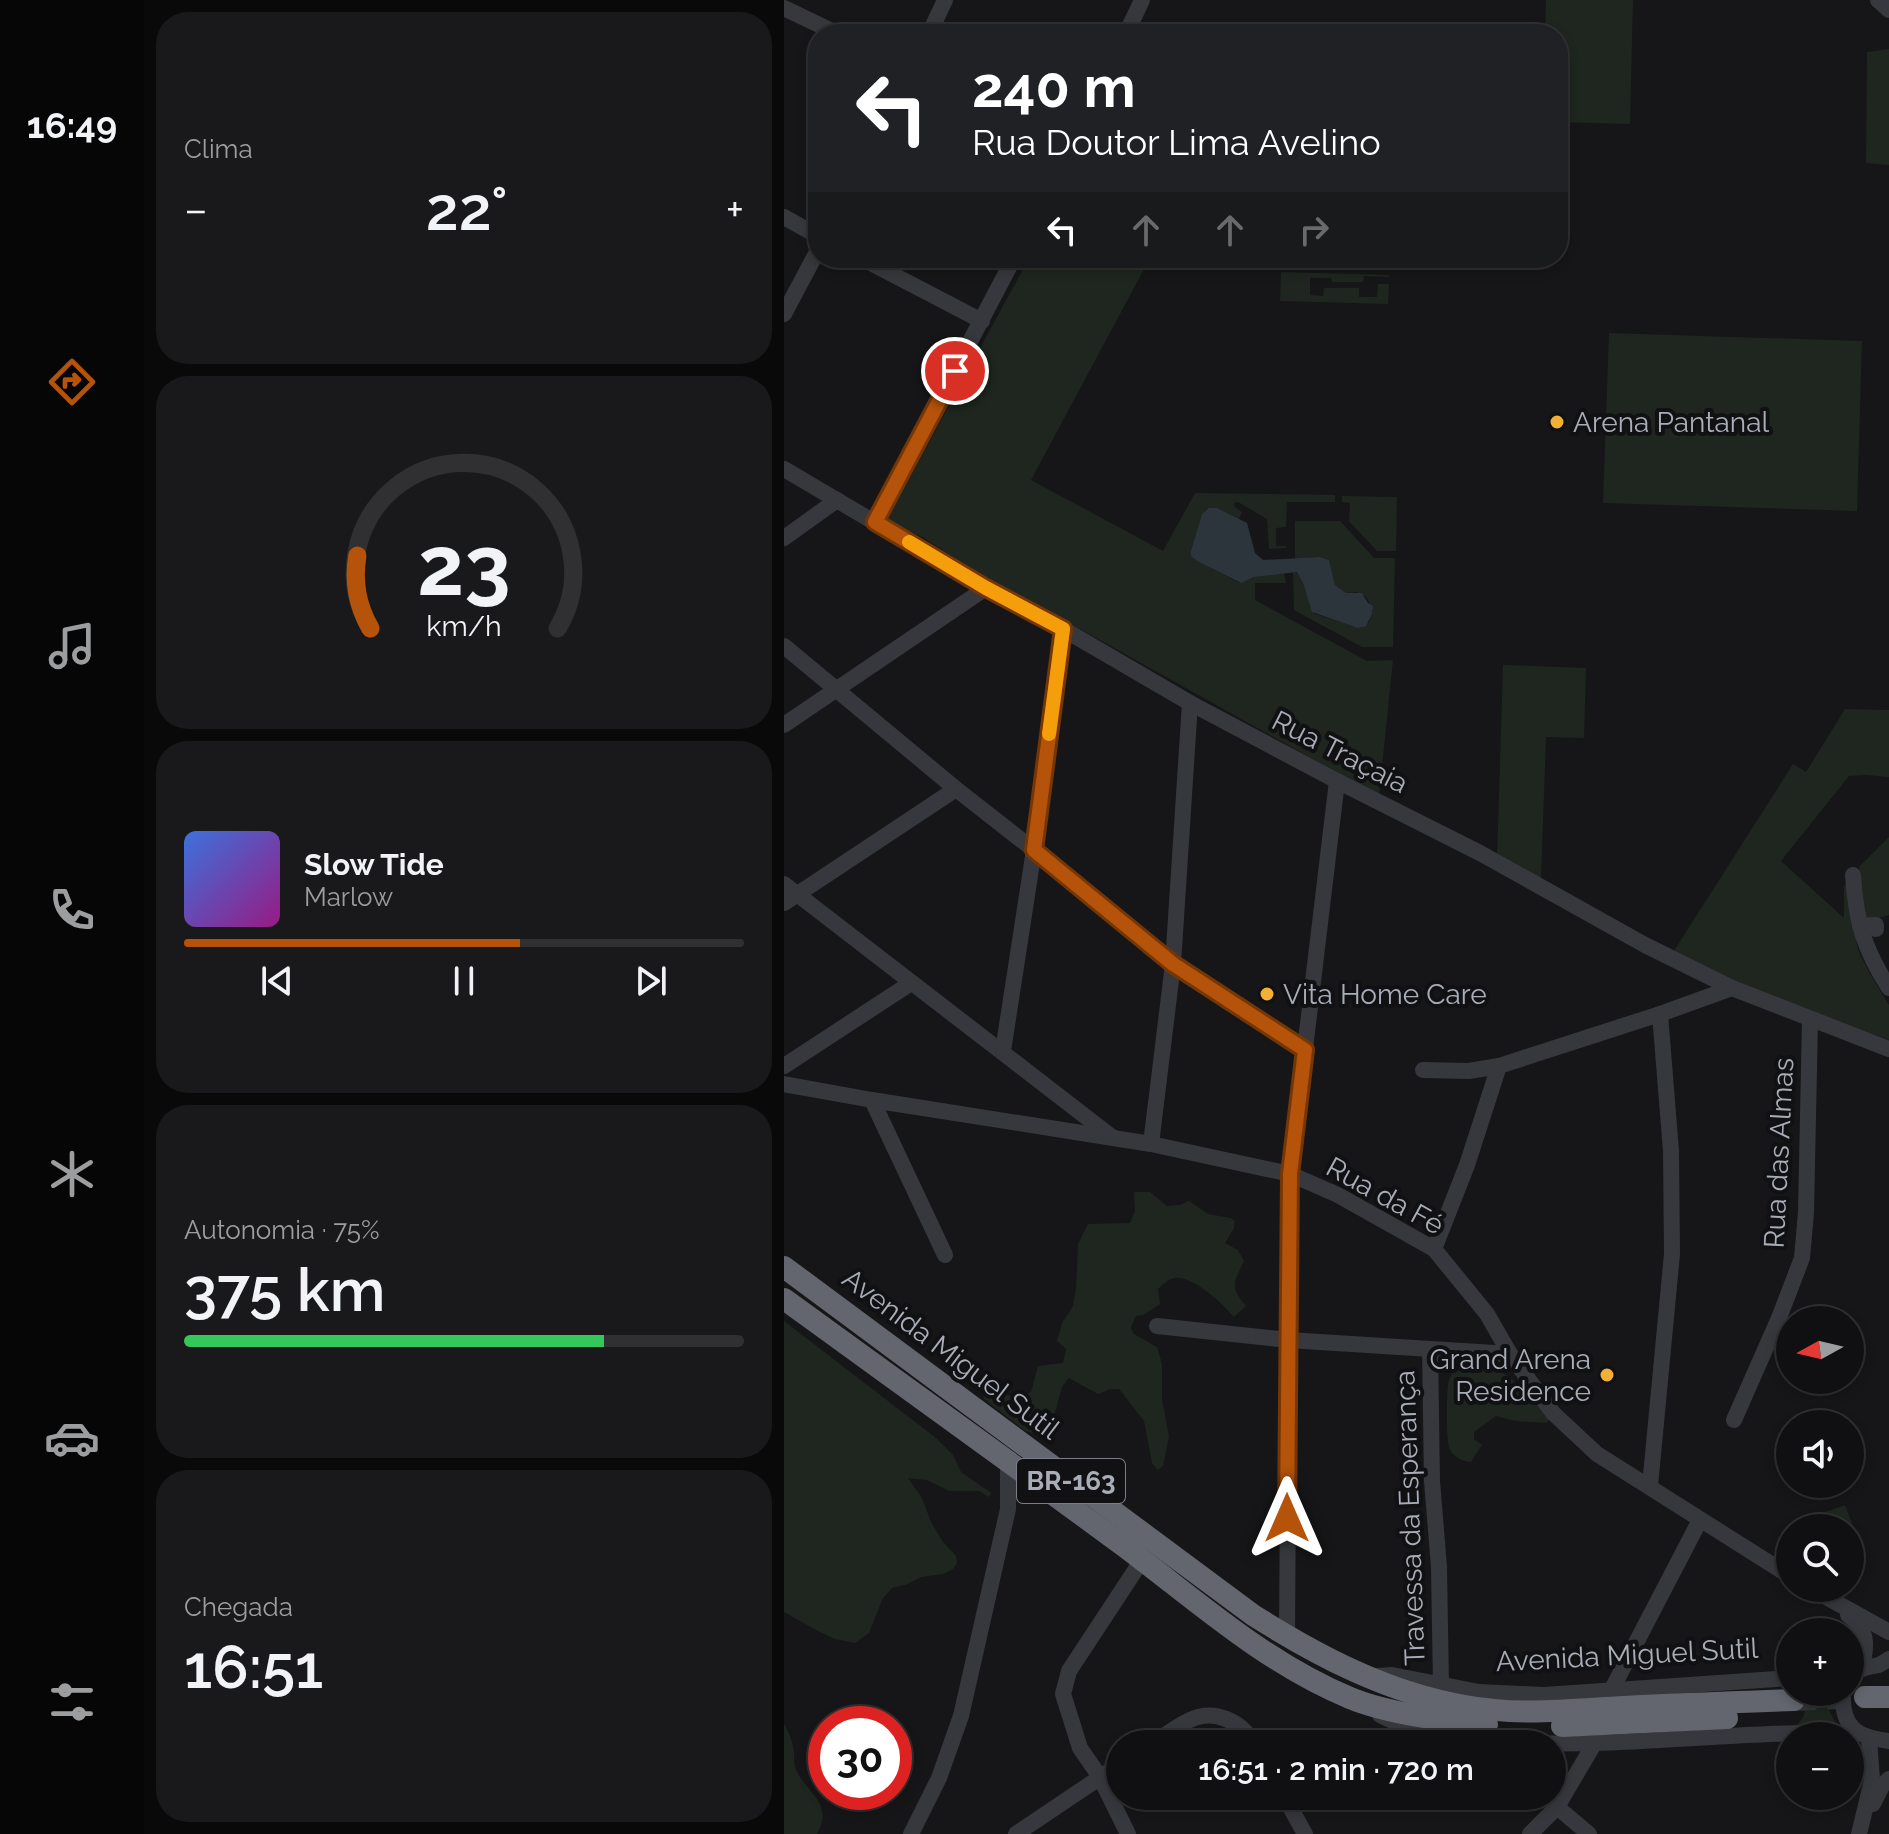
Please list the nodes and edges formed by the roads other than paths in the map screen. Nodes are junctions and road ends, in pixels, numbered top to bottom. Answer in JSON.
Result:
{"nodes":[{"id":1,"x":945,"y":0,"type":"edge"},
{"id":2,"x":1142,"y":0,"type":"edge"},
{"id":3,"x":1878,"y":0,"type":"edge"},
{"id":4,"x":784,"y":8,"type":"edge"},
{"id":5,"x":1889,"y":10,"type":"edge"},
{"id":6,"x":817,"y":24,"type":"edge"},
{"id":7,"x":934,"y":24,"type":"edge"},
{"id":8,"x":1131,"y":24,"type":"edge"},
{"id":9,"x":784,"y":217,"type":"edge"},
{"id":10,"x":808,"y":230,"type":"edge"},
{"id":11,"x":808,"y":268,"type":"edge"},
{"id":12,"x":880,"y":268,"type":"edge"},
{"id":13,"x":1009,"y":268,"type":"edge"},
{"id":14,"x":784,"y":314,"type":"edge"},
{"id":15,"x":982,"y":321,"type":"junction"},
{"id":16,"x":784,"y":469,"type":"edge"},
{"id":17,"x":837,"y":500,"type":"junction"},
{"id":18,"x":875,"y":522,"type":"junction"},
{"id":19,"x":784,"y":538,"type":"edge"},
{"id":20,"x":986,"y":588,"type":"junction"},
{"id":21,"x":1063,"y":629,"type":"junction"},
{"id":22,"x":784,"y":646,"type":"edge"},
{"id":23,"x":837,"y":689,"type":"junction"},
{"id":24,"x":1190,"y":703,"type":"junction"},
{"id":25,"x":784,"y":725,"type":"edge"},
{"id":26,"x":1337,"y":781,"type":"junction"},
{"id":27,"x":956,"y":789,"type":"junction"},
{"id":28,"x":1034,"y":850,"type":"junction"},
{"id":29,"x":1853,"y":875,"type":"dead end"},
{"id":30,"x":788,"y":894,"type":"edge"},
{"id":31,"x":1173,"y":964,"type":"junction"},
{"id":32,"x":911,"y":983,"type":"junction"},
{"id":33,"x":1732,"y":988,"type":"junction"},
{"id":34,"x":1889,"y":988,"type":"edge"},
{"id":35,"x":1660,"y":1014,"type":"junction"},
{"id":36,"x":1810,"y":1020,"type":"junction"},
{"id":37,"x":1889,"y":1049,"type":"edge"},
{"id":38,"x":1305,"y":1050,"type":"junction"},
{"id":39,"x":1003,"y":1051,"type":"junction"},
{"id":40,"x":784,"y":1066,"type":"edge"},
{"id":41,"x":1499,"y":1066,"type":"junction"},
{"id":42,"x":1423,"y":1070,"type":"dead end"},
{"id":43,"x":784,"y":1084,"type":"edge"},
{"id":44,"x":872,"y":1100,"type":"junction"},
{"id":45,"x":1113,"y":1137,"type":"junction"},
{"id":46,"x":1151,"y":1144,"type":"junction"},
{"id":47,"x":1290,"y":1174,"type":"junction"},
{"id":48,"x":1434,"y":1249,"type":"junction"},
{"id":49,"x":945,"y":1255,"type":"dead end"},
{"id":50,"x":784,"y":1267,"type":"edge"},
{"id":51,"x":784,"y":1299,"type":"edge"},
{"id":52,"x":1157,"y":1326,"type":"dead end"},
{"id":53,"x":1288,"y":1340,"type":"junction"},
{"id":54,"x":1430,"y":1349,"type":"junction"},
{"id":55,"x":1510,"y":1354,"type":"junction"},
{"id":56,"x":1734,"y":1420,"type":"dead end"},
{"id":57,"x":1008,"y":1461,"type":"junction"},
{"id":58,"x":1030,"y":1477,"type":"junction"},
{"id":59,"x":1650,"y":1486,"type":"junction"},
{"id":60,"x":1008,"y":1509,"type":"junction"},
{"id":61,"x":1700,"y":1520,"type":"junction"},
{"id":62,"x":1142,"y":1560,"type":"junction"},
{"id":63,"x":1776,"y":1567,"type":"edge"},
{"id":64,"x":1832,"y":1602,"type":"edge"},
{"id":65,"x":1834,"y":1602,"type":"edge"},
{"id":66,"x":1851,"y":1618,"type":"edge"},
{"id":67,"x":1889,"y":1632,"type":"edge"},
{"id":68,"x":1287,"y":1637,"type":"junction"},
{"id":69,"x":1886,"y":1663,"type":"edge"},
{"id":70,"x":1864,"y":1669,"type":"edge"},
{"id":71,"x":1369,"y":1677,"type":"junction"},
{"id":72,"x":1441,"y":1686,"type":"junction"},
{"id":73,"x":1611,"y":1691,"type":"junction"},
{"id":74,"x":1776,"y":1696,"type":"edge"},
{"id":75,"x":1889,"y":1697,"type":"edge"},
{"id":76,"x":1776,"y":1698,"type":"edge"},
{"id":77,"x":1776,"y":1700,"type":"edge"},
{"id":78,"x":1366,"y":1704,"type":"junction"},
{"id":79,"x":1843,"y":1706,"type":"edge"},
{"id":80,"x":1889,"y":1712,"type":"edge"},
{"id":81,"x":1864,"y":1720,"type":"junction"},
{"id":82,"x":1174,"y":1730,"type":"edge"},
{"id":83,"x":1240,"y":1730,"type":"edge"},
{"id":84,"x":1889,"y":1741,"type":"edge"},
{"id":85,"x":1571,"y":1744,"type":"junction"},
{"id":86,"x":1594,"y":1744,"type":"junction"},
{"id":87,"x":1581,"y":1767,"type":"junction"},
{"id":88,"x":1106,"y":1773,"type":"edge"},
{"id":89,"x":1100,"y":1777,"type":"junction"},
{"id":90,"x":1889,"y":1779,"type":"edge"},
{"id":91,"x":1566,"y":1792,"type":"edge"},
{"id":92,"x":1292,"y":1810,"type":"edge"},
{"id":93,"x":1554,"y":1810,"type":"edge"},
{"id":94,"x":1561,"y":1810,"type":"edge"},
{"id":95,"x":1859,"y":1832,"type":"edge"},
{"id":96,"x":911,"y":1834,"type":"edge"},
{"id":97,"x":1016,"y":1834,"type":"edge"},
{"id":98,"x":1128,"y":1834,"type":"edge"},
{"id":99,"x":1305,"y":1834,"type":"edge"},
{"id":100,"x":1530,"y":1834,"type":"edge"},
{"id":101,"x":1589,"y":1834,"type":"edge"}],
"edges":[{"from":1,"to":7,"type":"street"},
{"from":2,"to":8,"type":"street"},
{"from":3,"to":5,"type":"street"},
{"from":4,"to":6,"type":"street"},
{"from":9,"to":10,"type":"street"},
{"from":11,"to":14,"type":"street"},
{"from":12,"to":15,"type":"street"},
{"from":13,"to":15,"type":"street"},
{"from":15,"to":18,"type":"street"},
{"from":16,"to":17,"type":"street","name":"Rua Traçaia"},
{"from":17,"to":18,"type":"street","name":"Rua Traçaia"},
{"from":17,"to":19,"type":"street"},
{"from":18,"to":20,"type":"street","name":"Rua Traçaia"},
{"from":20,"to":21,"type":"street","name":"Rua Traçaia"},
{"from":20,"to":23,"type":"street"},
{"from":21,"to":24,"type":"street","name":"Rua Traçaia"},
{"from":21,"to":28,"type":"street"},
{"from":22,"to":23,"type":"street"},
{"from":23,"to":25,"type":"street"},
{"from":23,"to":27,"type":"street"},
{"from":24,"to":26,"type":"street","name":"Rua Traçaia"},
{"from":24,"to":31,"type":"street"},
{"from":26,"to":33,"type":"street","name":"Rua Traçaia"},
{"from":26,"to":38,"type":"street"},
{"from":27,"to":28,"type":"street"},
{"from":27,"to":30,"type":"street"},
{"from":28,"to":31,"type":"street"},
{"from":28,"to":39,"type":"street"},
{"from":29,"to":34,"type":"street"},
{"from":30,"to":32,"type":"street"},
{"from":31,"to":38,"type":"street"},
{"from":31,"to":46,"type":"street"},
{"from":32,"to":39,"type":"street"},
{"from":32,"to":40,"type":"street"},
{"from":33,"to":35,"type":"street"},
{"from":33,"to":36,"type":"street","name":"Rua Traçaia"},
{"from":35,"to":41,"type":"street"},
{"from":35,"to":59,"type":"street"},
{"from":36,"to":37,"type":"street","name":"Rua Traçaia"},
{"from":36,"to":56,"type":"street","name":"Rua das Almas"},
{"from":38,"to":47,"type":"street"},
{"from":39,"to":45,"type":"street"},
{"from":41,"to":42,"type":"street"},
{"from":41,"to":48,"type":"street"},
{"from":43,"to":44,"type":"street","name":"Rua da Fé"},
{"from":44,"to":45,"type":"street","name":"Rua da Fé"},
{"from":44,"to":49,"type":"street"},
{"from":45,"to":46,"type":"street","name":"Rua da Fé"},
{"from":46,"to":47,"type":"street","name":"Rua da Fé"},
{"from":47,"to":48,"type":"street","name":"Rua da Fé"},
{"from":47,"to":53,"type":"street"},
{"from":48,"to":55,"type":"street","name":"Rua da Fé"},
{"from":50,"to":68,"type":"highway","name":"Avenida Miguel Sutil","number":"BR-163"},
{"from":51,"to":57,"type":"highway","name":"Avenida Miguel Sutil","number":"BR-163"},
{"from":52,"to":53,"type":"street"},
{"from":53,"to":54,"type":"street"},
{"from":53,"to":68,"type":"street"},
{"from":54,"to":55,"type":"street"},
{"from":54,"to":72,"type":"street","name":"Travessa da Esperança"},
{"from":55,"to":59,"type":"street","name":"Rua da Fé"},
{"from":57,"to":58,"type":"highway","name":"Avenida Miguel Sutil","number":"BR-163"},
{"from":57,"to":60,"type":"street"},
{"from":58,"to":60,"type":"street"},
{"from":58,"to":62,"type":"highway","name":"Avenida Miguel Sutil","number":"BR-163"},
{"from":59,"to":61,"type":"street","name":"Rua da Fé"},
{"from":60,"to":96,"type":"street"},
{"from":61,"to":63,"type":"street","name":"Rua da Fé"},
{"from":61,"to":73,"type":"street"},
{"from":62,"to":78,"type":"highway","name":"Avenida Miguel Sutil","number":"BR-163"},
{"from":62,"to":89,"type":"street"},
{"from":64,"to":66,"type":"street"},
{"from":65,"to":67,"type":"street"},
{"from":68,"to":71,"type":"highway","name":"Avenida Miguel Sutil","number":"BR-163"},
{"from":69,"to":70,"type":"street"},
{"from":71,"to":72,"type":"street","name":"Avenida Miguel Sutil"},
{"from":71,"to":76,"type":"highway","number":"BR-163"},
{"from":72,"to":73,"type":"street","name":"Avenida Miguel Sutil"},
{"from":73,"to":74,"type":"street","name":"Avenida Miguel Sutil"},
{"from":75,"to":81,"type":"highway"},
{"from":77,"to":78,"type":"highway","number":"BR-163"},
{"from":78,"to":85,"type":"street","name":"Avenida Miguel Sutil"},
{"from":79,"to":81,"type":"street"},
{"from":80,"to":81,"type":"highway"},
{"from":81,"to":84,"type":"street","name":"Avenida Miguel Sutil"},
{"from":81,"to":86,"type":"street","name":"Avenida Miguel Sutil"},
{"from":81,"to":95,"type":"street"},
{"from":82,"to":83,"type":"street"},
{"from":85,"to":86,"type":"street","name":"Avenida Miguel Sutil"},
{"from":85,"to":87,"type":"street"},
{"from":86,"to":87,"type":"street"},
{"from":87,"to":91,"type":"street"},
{"from":88,"to":89,"type":"street"},
{"from":89,"to":97,"type":"street"},
{"from":89,"to":98,"type":"street"},
{"from":90,"to":95,"type":"street"},
{"from":92,"to":99,"type":"street"},
{"from":93,"to":100,"type":"street"},
{"from":94,"to":101,"type":"street"}]}
